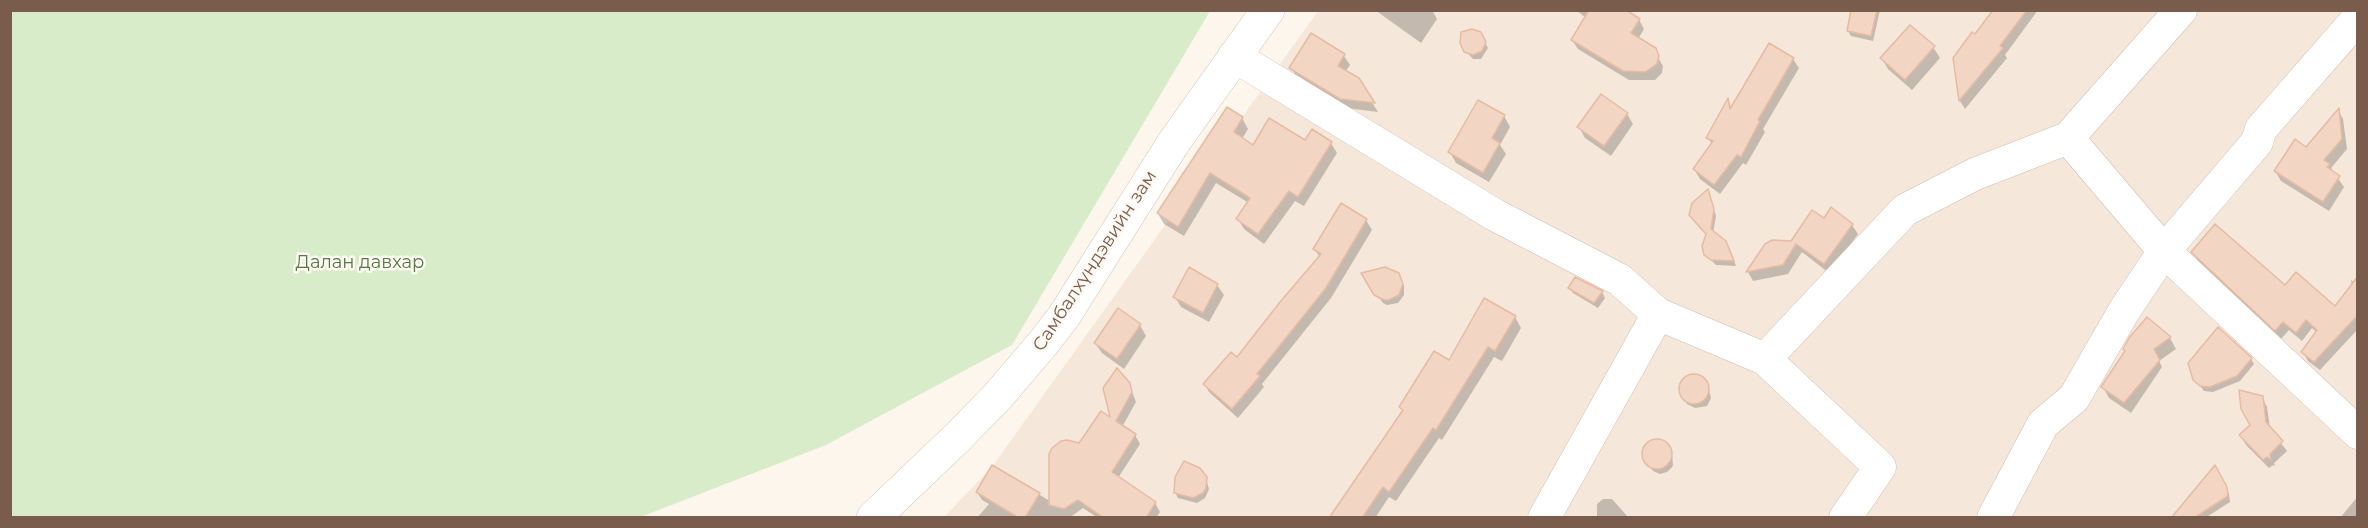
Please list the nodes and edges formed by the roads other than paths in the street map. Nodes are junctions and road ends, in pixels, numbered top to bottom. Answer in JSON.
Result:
{"nodes":[{"id":1,"x":1268,"y":10,"type":"edge"},
{"id":2,"x":2181,"y":10,"type":"edge"},
{"id":3,"x":2358,"y":18,"type":"edge"},
{"id":4,"x":1234,"y":56,"type":"junction"},
{"id":5,"x":2068,"y":138,"type":"junction"},
{"id":6,"x":2164,"y":251,"type":"junction"},
{"id":7,"x":1659,"y":314,"type":"junction"},
{"id":8,"x":1765,"y":359,"type":"junction"},
{"id":9,"x":2358,"y":433,"type":"edge"},
{"id":10,"x":873,"y":518,"type":"edge"},
{"id":11,"x":1544,"y":518,"type":"edge"},
{"id":12,"x":1845,"y":518,"type":"edge"},
{"id":13,"x":1993,"y":518,"type":"edge"}],
"edges":[{"from":1,"to":4,"type":"street","name":"Самбалхүндэвийн зам"},
{"from":2,"to":5,"type":"street"},
{"from":3,"to":6,"type":"street"},
{"from":4,"to":7,"type":"street"},
{"from":4,"to":10,"type":"street","name":"Самбалхүндэвийн зам"},
{"from":5,"to":6,"type":"street"},
{"from":5,"to":8,"type":"street"},
{"from":6,"to":9,"type":"street"},
{"from":6,"to":13,"type":"street"},
{"from":7,"to":8,"type":"street"},
{"from":7,"to":11,"type":"street"},
{"from":8,"to":12,"type":"street"}]}
